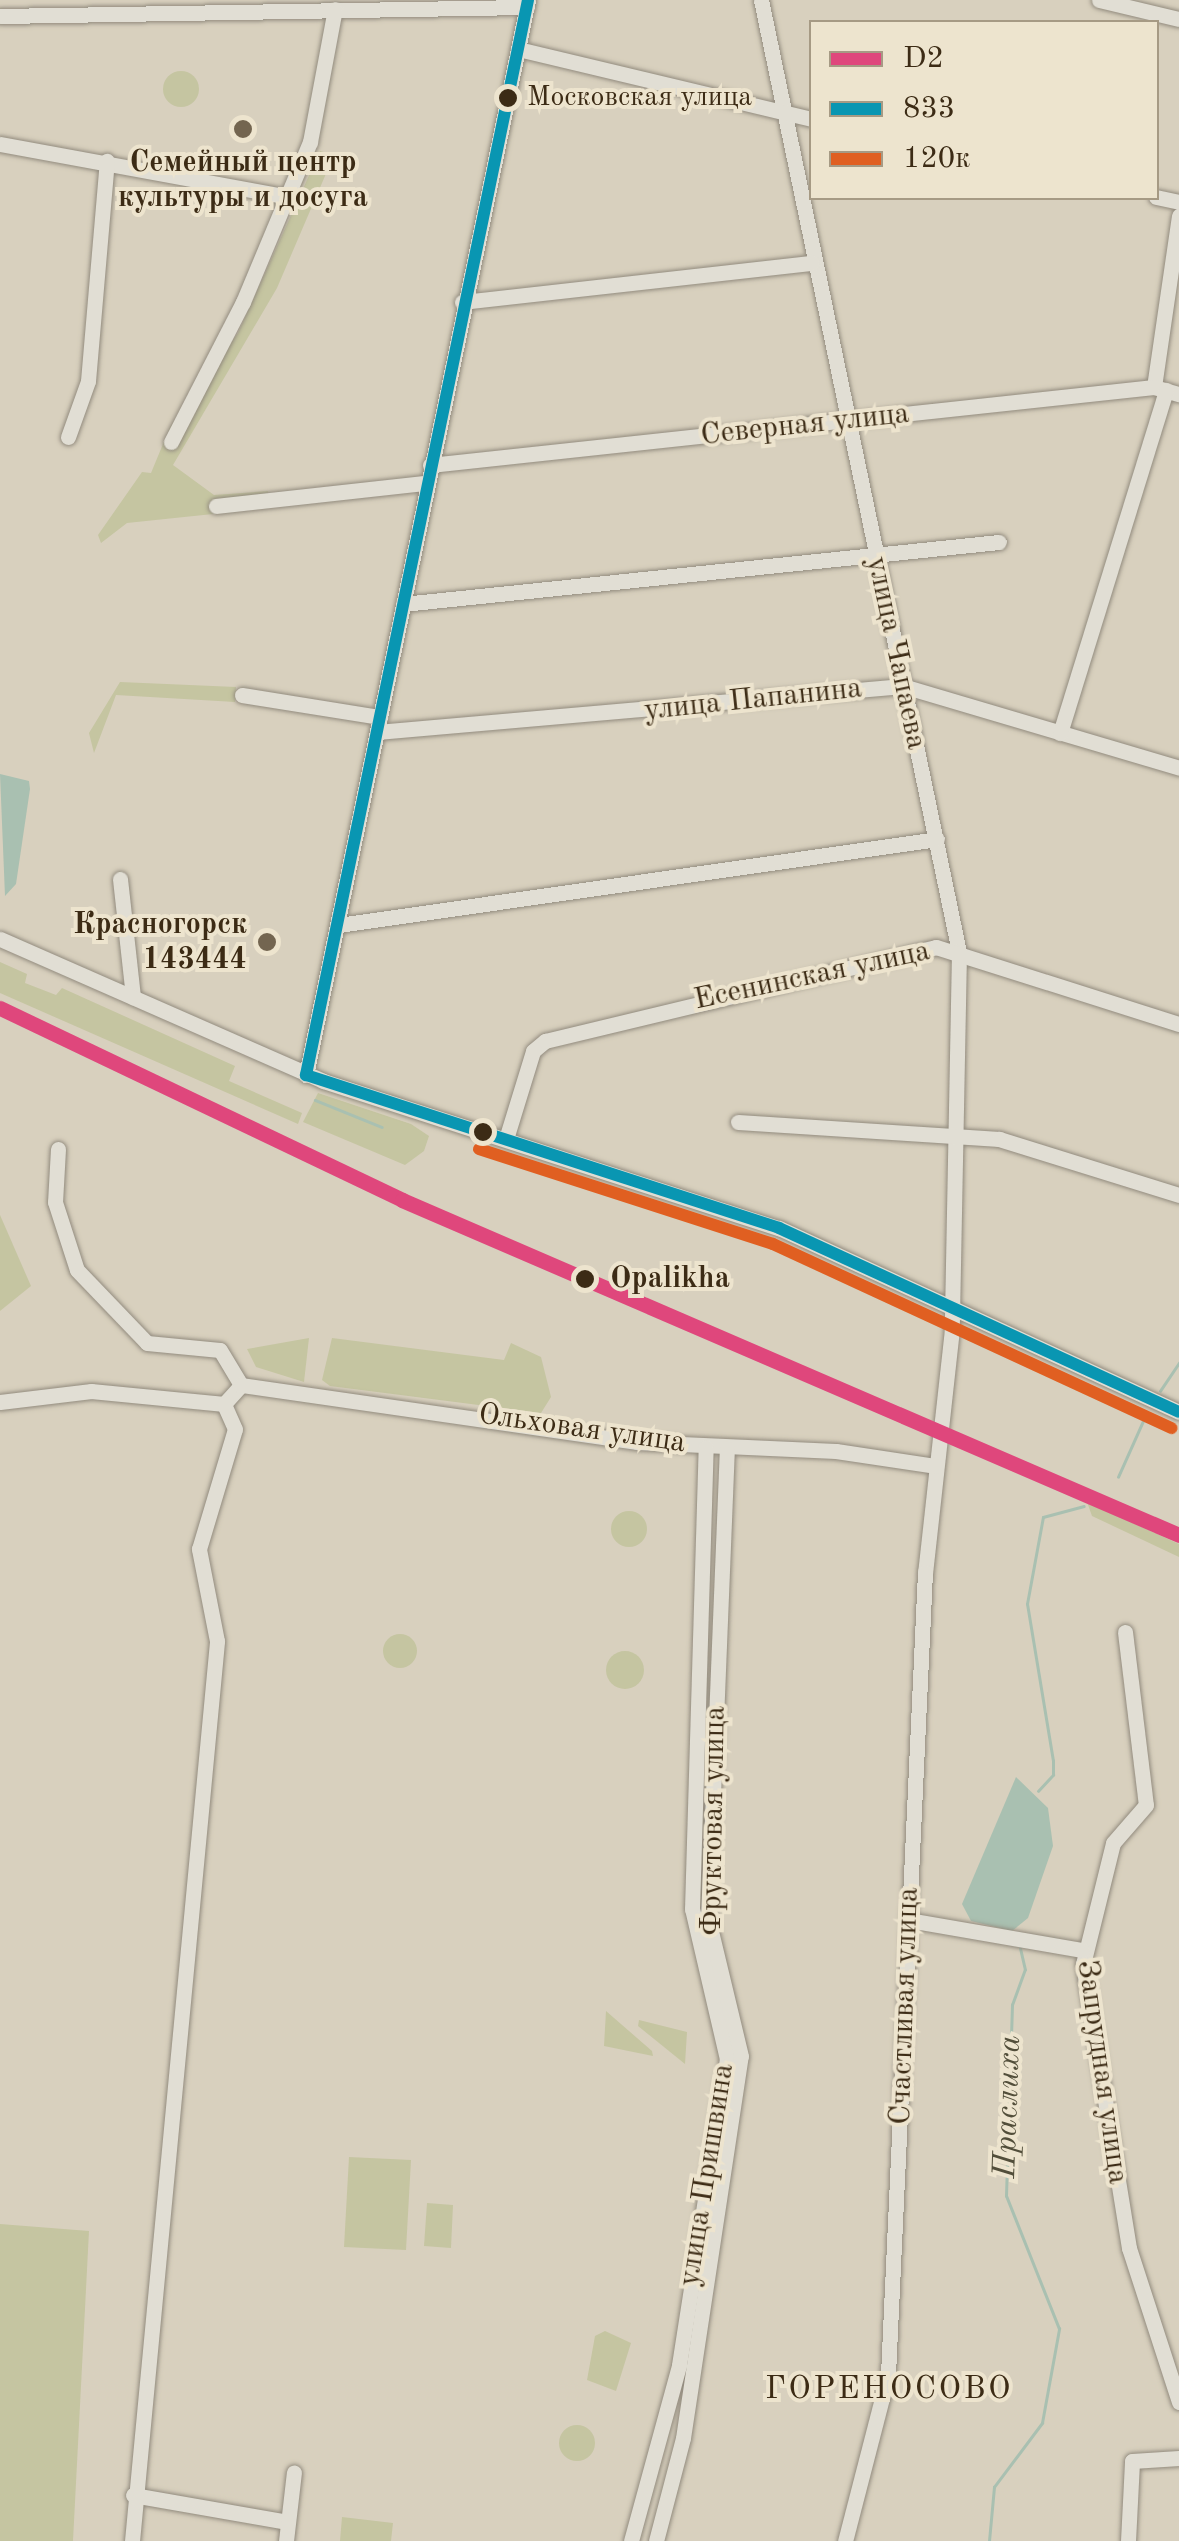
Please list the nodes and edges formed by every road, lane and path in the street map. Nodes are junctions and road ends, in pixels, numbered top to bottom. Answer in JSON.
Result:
{"nodes":[{"id":1,"x":761,"y":0,"type":"edge"},
{"id":2,"x":1099,"y":0,"type":"edge"},
{"id":3,"x":528,"y":4,"type":"edge"},
{"id":4,"x":233,"y":6,"type":"edge"},
{"id":5,"x":94,"y":8,"type":"edge"},
{"id":6,"x":335,"y":10,"type":"junction"},
{"id":7,"x":0,"y":16,"type":"edge"},
{"id":8,"x":1179,"y":20,"type":"edge"},
{"id":9,"x":518,"y":48,"type":"junction"},
{"id":10,"x":779,"y":112,"type":"junction"},
{"id":11,"x":809,"y":118,"type":"edge"},
{"id":12,"x":0,"y":144,"type":"edge"},
{"id":13,"x":107,"y":161,"type":"junction"},
{"id":14,"x":289,"y":197,"type":"junction"},
{"id":15,"x":1179,"y":216,"type":"edge"},
{"id":16,"x":812,"y":263,"type":"junction"},
{"id":17,"x":462,"y":302,"type":"junction"},
{"id":18,"x":1167,"y":390,"type":"edge"},
{"id":19,"x":844,"y":420,"type":"junction"},
{"id":20,"x":68,"y":437,"type":"dead end"},
{"id":21,"x":170,"y":442,"type":"dead end"},
{"id":22,"x":430,"y":466,"type":"junction"},
{"id":23,"x":426,"y":483,"type":"junction"},
{"id":24,"x":216,"y":506,"type":"dead end"},
{"id":25,"x":999,"y":542,"type":"dead end"},
{"id":26,"x":875,"y":554,"type":"junction"},
{"id":27,"x":402,"y":604,"type":"junction"},
{"id":28,"x":903,"y":686,"type":"junction"},
{"id":29,"x":242,"y":695,"type":"dead end"},
{"id":30,"x":379,"y":724,"type":"junction"},
{"id":31,"x":1060,"y":733,"type":"junction"},
{"id":32,"x":1179,"y":768,"type":"edge"},
{"id":33,"x":937,"y":839,"type":"junction"},
{"id":34,"x":120,"y":879,"type":"dead end"},
{"id":35,"x":338,"y":925,"type":"junction"},
{"id":36,"x":0,"y":939,"type":"edge"},
{"id":37,"x":959,"y":952,"type":"junction"},
{"id":38,"x":132,"y":996,"type":"junction"},
{"id":39,"x":1179,"y":1024,"type":"edge"},
{"id":40,"x":306,"y":1075,"type":"junction"},
{"id":41,"x":738,"y":1122,"type":"dead end"},
{"id":42,"x":952,"y":1132,"type":"junction"},
{"id":43,"x":506,"y":1138,"type":"junction"},
{"id":44,"x":58,"y":1150,"type":"dead end"},
{"id":45,"x":1179,"y":1195,"type":"edge"},
{"id":46,"x":951,"y":1313,"type":"junction"},
{"id":47,"x":232,"y":1393,"type":"junction"},
{"id":48,"x":0,"y":1402,"type":"edge"},
{"id":49,"x":1179,"y":1412,"type":"edge"},
{"id":50,"x":706,"y":1446,"type":"junction"},
{"id":51,"x":728,"y":1448,"type":"junction"},
{"id":52,"x":935,"y":1466,"type":"junction"},
{"id":53,"x":1125,"y":1632,"type":"dead end"},
{"id":54,"x":908,"y":1920,"type":"junction"},
{"id":55,"x":1082,"y":1950,"type":"junction"},
{"id":56,"x":1179,"y":2402,"type":"edge"},
{"id":57,"x":1179,"y":2458,"type":"edge"},
{"id":58,"x":294,"y":2472,"type":"dead end"},
{"id":59,"x":134,"y":2495,"type":"junction"},
{"id":60,"x":288,"y":2522,"type":"junction"},
{"id":61,"x":132,"y":2541,"type":"edge"},
{"id":62,"x":286,"y":2541,"type":"edge"},
{"id":63,"x":632,"y":2541,"type":"edge"},
{"id":64,"x":656,"y":2541,"type":"edge"},
{"id":65,"x":845,"y":2541,"type":"edge"},
{"id":66,"x":1128,"y":2541,"type":"edge"}],
"edges":[{"from":1,"to":10,"type":"street","name":"улица Чапаева"},
{"from":2,"to":8,"type":"street"},
{"from":3,"to":6,"type":"street"},
{"from":3,"to":9,"type":"street"},
{"from":4,"to":5,"type":"street"},
{"from":4,"to":6,"type":"street"},
{"from":5,"to":7,"type":"street"},
{"from":6,"to":14,"type":"street"},
{"from":9,"to":10,"type":"street"},
{"from":9,"to":17,"type":"street"},
{"from":10,"to":11,"type":"street"},
{"from":10,"to":16,"type":"street","name":"улица Чапаева"},
{"from":12,"to":13,"type":"street"},
{"from":13,"to":14,"type":"street"},
{"from":13,"to":20,"type":"street"},
{"from":14,"to":21,"type":"street"},
{"from":15,"to":18,"type":"street"},
{"from":16,"to":17,"type":"street"},
{"from":16,"to":19,"type":"street","name":"улица Чапаева"},
{"from":17,"to":22,"type":"street"},
{"from":18,"to":19,"type":"street","name":"Северная улица"},
{"from":18,"to":31,"type":"street"},
{"from":19,"to":22,"type":"street","name":"Северная улица"},
{"from":19,"to":26,"type":"street","name":"улица Чапаева"},
{"from":22,"to":23,"type":"street"},
{"from":23,"to":24,"type":"street"},
{"from":23,"to":27,"type":"street"},
{"from":25,"to":26,"type":"street"},
{"from":26,"to":27,"type":"street"},
{"from":26,"to":28,"type":"street","name":"улица Чапаева"},
{"from":27,"to":30,"type":"street"},
{"from":28,"to":30,"type":"street","name":"улица Папанина"},
{"from":28,"to":31,"type":"street","name":"улица Папанина"},
{"from":28,"to":33,"type":"street","name":"улица Чапаева"},
{"from":29,"to":30,"type":"street","name":"улица Папанина"},
{"from":30,"to":35,"type":"street"},
{"from":31,"to":32,"type":"street","name":"улица Папанина"},
{"from":33,"to":35,"type":"street"},
{"from":33,"to":37,"type":"street","name":"улица Чапаева"},
{"from":34,"to":38,"type":"street"},
{"from":35,"to":40,"type":"street"},
{"from":36,"to":38,"type":"street"},
{"from":37,"to":39,"type":"street","name":"Есенинская улица"},
{"from":37,"to":42,"type":"street","name":"улица Чапаева"},
{"from":37,"to":43,"type":"street","name":"Есенинская улица"},
{"from":38,"to":40,"type":"street"},
{"from":40,"to":43,"type":"street"},
{"from":41,"to":42,"type":"street"},
{"from":42,"to":45,"type":"street"},
{"from":42,"to":46,"type":"street","name":"улица Чапаева"},
{"from":43,"to":46,"type":"street"},
{"from":44,"to":47,"type":"street"},
{"from":46,"to":49,"type":"street"},
{"from":46,"to":52,"type":"street","name":"Счастливая улица"},
{"from":47,"to":48,"type":"street","name":"Ольховая улица"},
{"from":47,"to":50,"type":"street","name":"Ольховая улица"},
{"from":47,"to":59,"type":"street"},
{"from":50,"to":51,"type":"street","name":"Ольховая улица"},
{"from":50,"to":63,"type":"street","name":"улица Пришвина"},
{"from":51,"to":52,"type":"street","name":"Ольховая улица"},
{"from":51,"to":64,"type":"street","name":"Фруктовая улица"},
{"from":52,"to":54,"type":"street","name":"Счастливая улица"},
{"from":53,"to":55,"type":"street","name":"Запрудная улица"},
{"from":54,"to":55,"type":"street"},
{"from":54,"to":65,"type":"street","name":"Счастливая улица"},
{"from":55,"to":56,"type":"street","name":"Запрудная улица"},
{"from":57,"to":66,"type":"street"},
{"from":58,"to":60,"type":"street"},
{"from":59,"to":60,"type":"street"},
{"from":59,"to":61,"type":"street"},
{"from":60,"to":62,"type":"street"}]}
